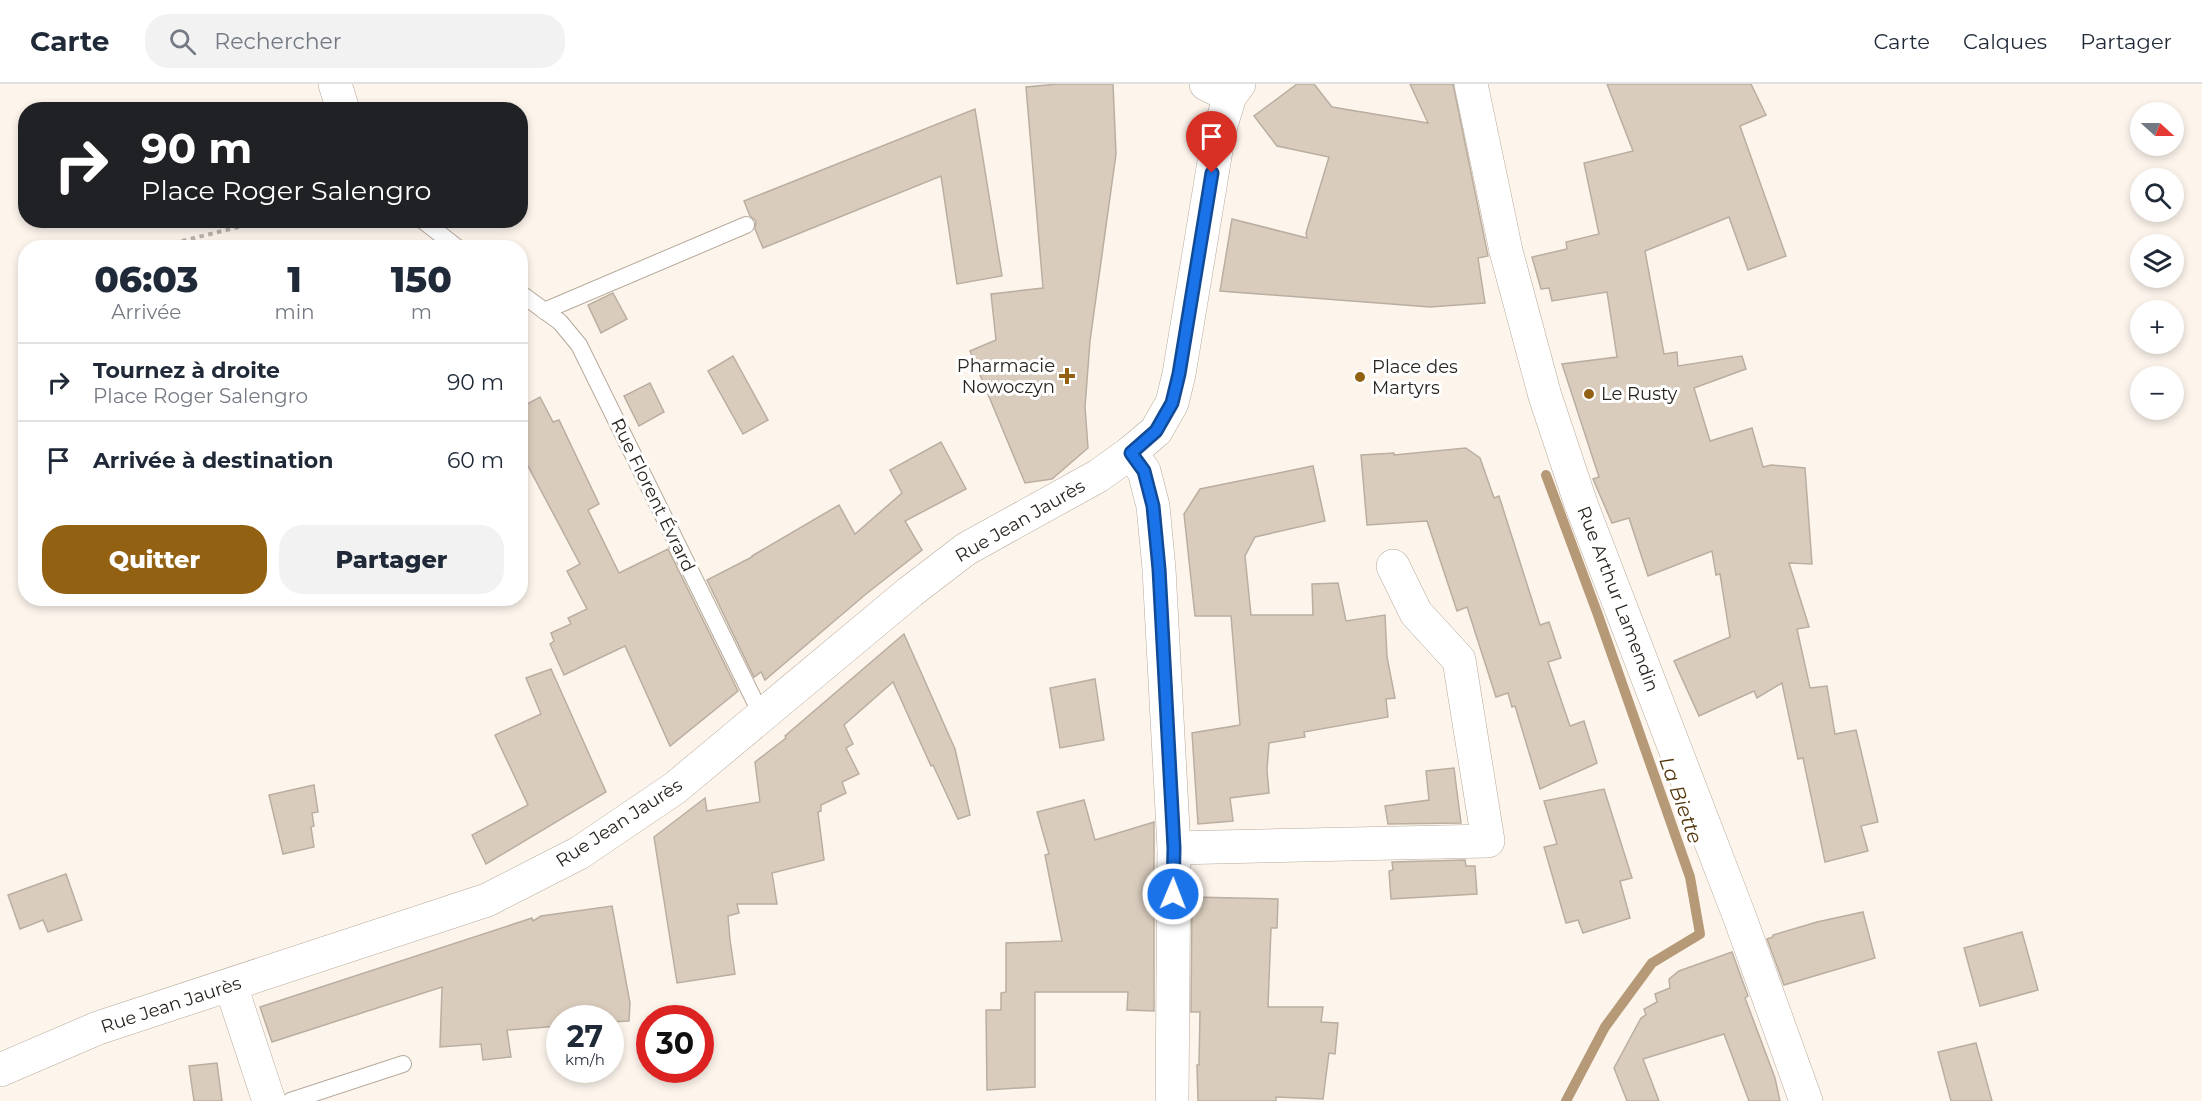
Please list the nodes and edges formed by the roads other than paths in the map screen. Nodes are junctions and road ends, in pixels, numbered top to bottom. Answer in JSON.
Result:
{"nodes":[{"id":1,"x":335,"y":84,"type":"edge"},
{"id":2,"x":1472,"y":84,"type":"edge"},
{"id":3,"x":1225,"y":88,"type":"edge"},
{"id":4,"x":341,"y":102,"type":"edge"},
{"id":5,"x":746,"y":225,"type":"dead end"},
{"id":6,"x":432,"y":228,"type":"edge"},
{"id":7,"x":448,"y":240,"type":"edge"},
{"id":8,"x":528,"y":299,"type":"edge"},
{"id":9,"x":544,"y":310,"type":"junction"},
{"id":10,"x":1131,"y":453,"type":"junction"},
{"id":11,"x":1393,"y":566,"type":"dead end"},
{"id":12,"x":762,"y":716,"type":"junction"},
{"id":13,"x":1174,"y":848,"type":"junction"},
{"id":14,"x":231,"y":986,"type":"junction"},
{"id":15,"x":403,"y":1064,"type":"dead end"},
{"id":16,"x":0,"y":1070,"type":"edge"},
{"id":17,"x":269,"y":1101,"type":"edge"},
{"id":18,"x":290,"y":1101,"type":"edge"},
{"id":19,"x":1172,"y":1101,"type":"edge"},
{"id":20,"x":1806,"y":1101,"type":"edge"}],
"edges":[{"from":1,"to":4,"type":"street"},
{"from":2,"to":20,"type":"street","name":"Rue Arthur Lamendin"},
{"from":3,"to":10,"type":"street","name":"Rue Jean Jaurès"},
{"from":5,"to":9,"type":"lane"},
{"from":6,"to":7,"type":"lane"},
{"from":8,"to":9,"type":"lane","name":"Rue Florent Évrard"},
{"from":9,"to":12,"type":"lane","name":"Rue Florent Évrard"},
{"from":10,"to":12,"type":"street","name":"Rue Jean Jaurès"},
{"from":10,"to":13,"type":"street"},
{"from":11,"to":13,"type":"street"},
{"from":12,"to":14,"type":"street","name":"Rue Jean Jaurès"},
{"from":13,"to":19,"type":"street"},
{"from":14,"to":16,"type":"street","name":"Rue Jean Jaurès"},
{"from":14,"to":17,"type":"street"},
{"from":15,"to":18,"type":"lane"}]}
